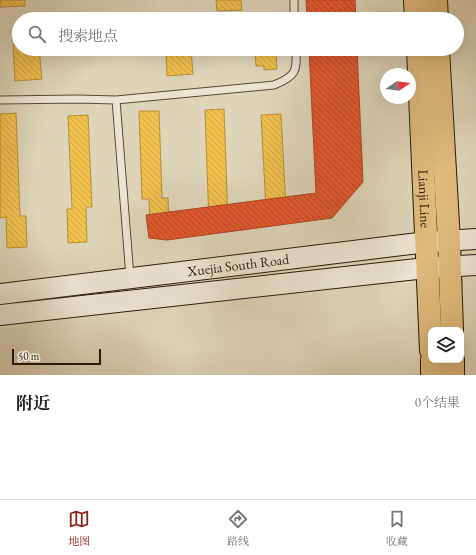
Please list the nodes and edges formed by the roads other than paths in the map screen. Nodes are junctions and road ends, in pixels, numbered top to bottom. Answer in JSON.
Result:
{"nodes":[{"id":1,"x":294,"y":0,"type":"edge"},
{"id":2,"x":415,"y":0,"type":"edge"},
{"id":3,"x":436,"y":0,"type":"edge"},
{"id":4,"x":294,"y":12,"type":"edge"},
{"id":5,"x":416,"y":12,"type":"edge"},
{"id":6,"x":437,"y":12,"type":"edge"},
{"id":7,"x":296,"y":56,"type":"edge"},
{"id":8,"x":418,"y":56,"type":"edge"},
{"id":9,"x":438,"y":56,"type":"edge"},
{"id":10,"x":0,"y":100,"type":"edge"},
{"id":11,"x":116,"y":100,"type":"junction"},
{"id":12,"x":476,"y":239,"type":"edge"},
{"id":13,"x":450,"y":241,"type":"junction"},
{"id":14,"x":427,"y":242,"type":"junction"},
{"id":15,"x":476,"y":265,"type":"edge"},
{"id":16,"x":450,"y":267,"type":"junction"},
{"id":17,"x":426,"y":268,"type":"junction"},
{"id":18,"x":130,"y":278,"type":"junction"},
{"id":19,"x":0,"y":294,"type":"edge"},
{"id":20,"x":0,"y":315,"type":"edge"},
{"id":21,"x":430,"y":327,"type":"edge"},
{"id":22,"x":452,"y":327,"type":"edge"},
{"id":23,"x":432,"y":363,"type":"edge"},
{"id":24,"x":453,"y":363,"type":"edge"},
{"id":25,"x":432,"y":375,"type":"edge"},
{"id":26,"x":453,"y":375,"type":"edge"}],
"edges":[{"from":1,"to":4,"type":"lane"},
{"from":2,"to":5,"type":"main road"},
{"from":3,"to":6,"type":"main road"},
{"from":7,"to":11,"type":"lane"},
{"from":8,"to":14,"type":"main road","name":"Lianji Line"},
{"from":9,"to":13,"type":"main road","name":"Lianji Line"},
{"from":10,"to":11,"type":"lane"},
{"from":11,"to":18,"type":"lane"},
{"from":12,"to":13,"type":"main road","name":"Xuejia South Road"},
{"from":13,"to":14,"type":"main road","name":"Xuejia South Road"},
{"from":13,"to":16,"type":"main road","name":"Lianji Line"},
{"from":14,"to":17,"type":"main road","name":"Lianji Line"},
{"from":14,"to":18,"type":"main road","name":"Xuejia South Road"},
{"from":15,"to":16,"type":"main road","name":"Xuejia South Road"},
{"from":16,"to":17,"type":"main road","name":"Xuejia South Road"},
{"from":16,"to":22,"type":"main road","name":"Lianji Line"},
{"from":17,"to":20,"type":"main road","name":"Xuejia South Road"},
{"from":17,"to":21,"type":"main road","name":"Lianji Line"},
{"from":18,"to":19,"type":"main road","name":"Xuejia South Road"},
{"from":23,"to":25,"type":"main road"},
{"from":24,"to":26,"type":"main road"}]}
